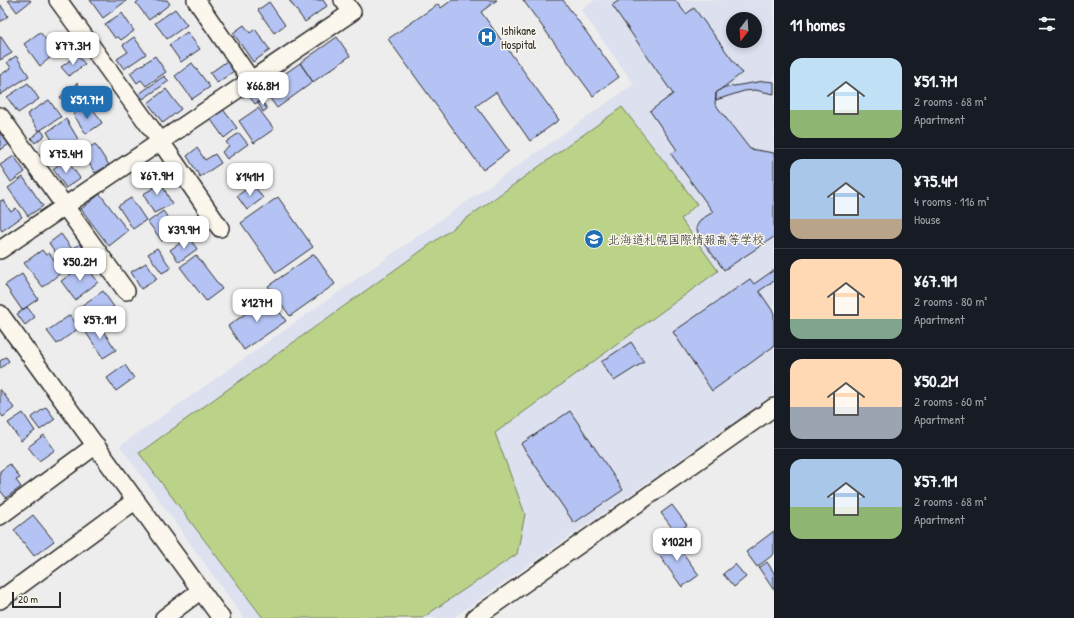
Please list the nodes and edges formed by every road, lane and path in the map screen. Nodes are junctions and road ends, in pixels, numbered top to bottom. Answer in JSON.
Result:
{"nodes":[{"id":1,"x":58,"y":0,"type":"edge"},
{"id":2,"x":196,"y":0,"type":"edge"},
{"id":3,"x":343,"y":0,"type":"edge"},
{"id":4,"x":251,"y":80,"type":"junction"},
{"id":5,"x":0,"y":116,"type":"edge"},
{"id":6,"x":161,"y":142,"type":"junction"},
{"id":7,"x":65,"y":206,"type":"junction"},
{"id":8,"x":220,"y":228,"type":"dead end"},
{"id":9,"x":0,"y":250,"type":"edge"},
{"id":10,"x":126,"y":291,"type":"dead end"},
{"id":11,"x":0,"y":314,"type":"edge"},
{"id":12,"x":774,"y":407,"type":"edge"},
{"id":13,"x":96,"y":445,"type":"junction"},
{"id":14,"x":136,"y":500,"type":"junction"},
{"id":15,"x":1,"y":514,"type":"edge"},
{"id":16,"x":201,"y":590,"type":"junction"},
{"id":17,"x":0,"y":600,"type":"edge"},
{"id":18,"x":164,"y":618,"type":"edge"},
{"id":19,"x":221,"y":618,"type":"edge"},
{"id":20,"x":475,"y":618,"type":"edge"}],
"edges":[{"from":1,"to":6,"type":"street"},
{"from":2,"to":4,"type":"street"},
{"from":3,"to":4,"type":"street"},
{"from":4,"to":6,"type":"street"},
{"from":5,"to":7,"type":"street"},
{"from":6,"to":7,"type":"street"},
{"from":6,"to":8,"type":"street"},
{"from":7,"to":9,"type":"street"},
{"from":7,"to":10,"type":"street"},
{"from":11,"to":13,"type":"street"},
{"from":12,"to":20,"type":"street"},
{"from":13,"to":14,"type":"street"},
{"from":13,"to":15,"type":"street"},
{"from":14,"to":16,"type":"street"},
{"from":14,"to":17,"type":"street"},
{"from":16,"to":18,"type":"street"},
{"from":16,"to":19,"type":"street"}]}
